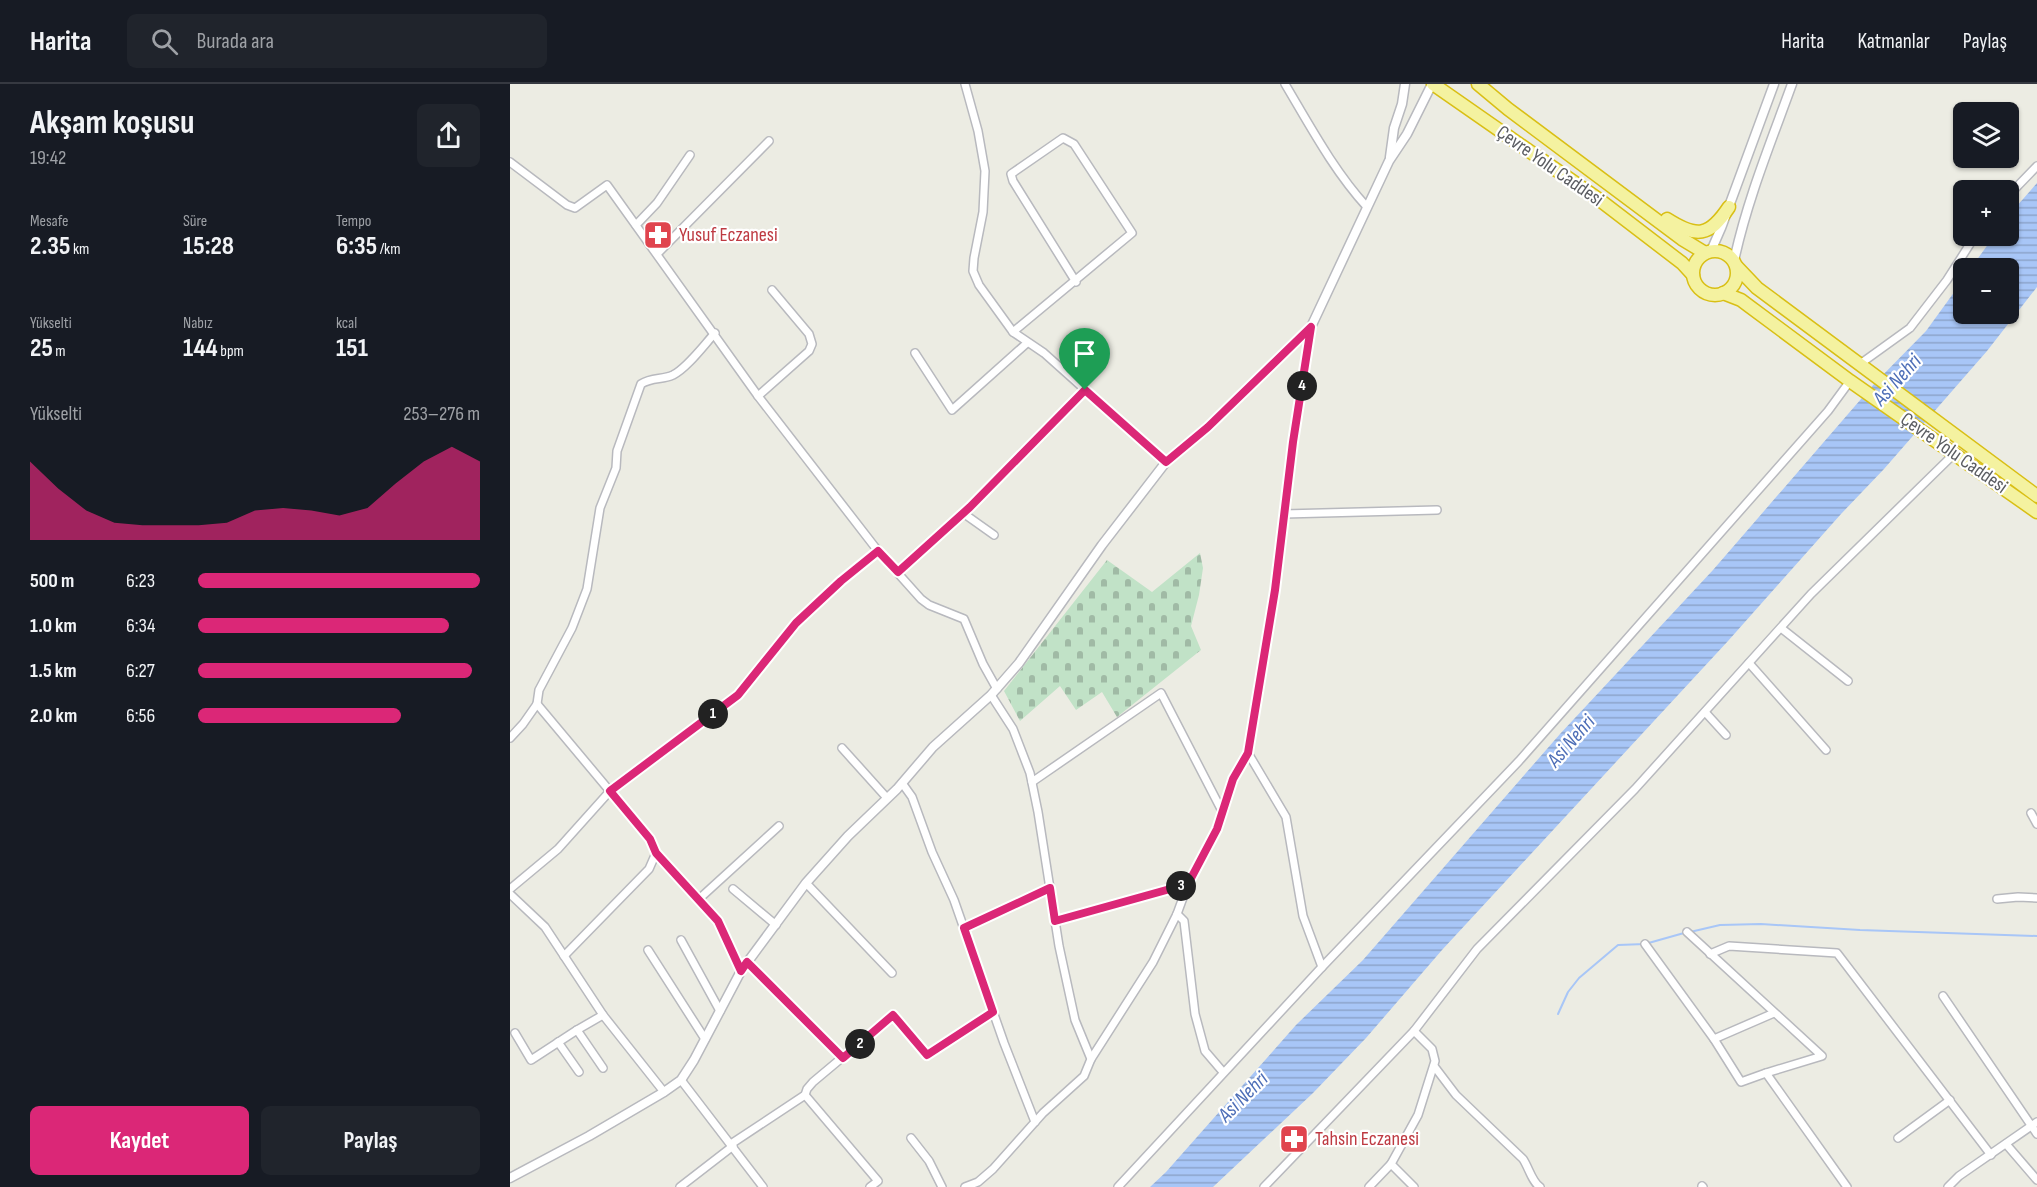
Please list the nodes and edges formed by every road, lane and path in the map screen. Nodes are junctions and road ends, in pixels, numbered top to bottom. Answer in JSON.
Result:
{"nodes":[{"id":1,"x":965,"y":84,"type":"edge"},
{"id":2,"x":1285,"y":84,"type":"edge"},
{"id":3,"x":1405,"y":84,"type":"edge"},
{"id":4,"x":1433,"y":84,"type":"edge"},
{"id":5,"x":1478,"y":84,"type":"edge"},
{"id":6,"x":1774,"y":84,"type":"edge"},
{"id":7,"x":1792,"y":84,"type":"edge"},
{"id":8,"x":769,"y":141,"type":"dead end"},
{"id":9,"x":690,"y":154,"type":"dead end"},
{"id":10,"x":1389,"y":161,"type":"junction"},
{"id":11,"x":510,"y":162,"type":"edge"},
{"id":12,"x":2037,"y":166,"type":"edge"},
{"id":13,"x":2019,"y":185,"type":"edge"},
{"id":14,"x":1367,"y":207,"type":"junction"},
{"id":15,"x":1729,"y":207,"type":"junction"},
{"id":16,"x":1646,"y":213,"type":"junction"},
{"id":17,"x":636,"y":225,"type":"junction"},
{"id":18,"x":1969,"y":246,"type":"edge"},
{"id":19,"x":1708,"y":252,"type":"junction"},
{"id":20,"x":657,"y":254,"type":"junction"},
{"id":21,"x":1735,"y":264,"type":"junction"},
{"id":22,"x":1693,"y":275,"type":"junction"},
{"id":23,"x":1076,"y":282,"type":"junction"},
{"id":24,"x":772,"y":290,"type":"dead end"},
{"id":25,"x":1723,"y":293,"type":"junction"},
{"id":26,"x":1311,"y":327,"type":"junction"},
{"id":27,"x":1013,"y":332,"type":"junction"},
{"id":28,"x":715,"y":333,"type":"junction"},
{"id":29,"x":1027,"y":343,"type":"junction"},
{"id":30,"x":915,"y":353,"type":"dead end"},
{"id":31,"x":1865,"y":368,"type":"junction"},
{"id":32,"x":1853,"y":383,"type":"junction"},
{"id":33,"x":1085,"y":390,"type":"junction"},
{"id":34,"x":758,"y":396,"type":"junction"},
{"id":35,"x":1950,"y":450,"type":"junction"},
{"id":36,"x":1166,"y":462,"type":"junction"},
{"id":37,"x":2037,"y":496,"type":"edge"},
{"id":38,"x":1437,"y":510,"type":"dead end"},
{"id":39,"x":2037,"y":512,"type":"edge"},
{"id":40,"x":963,"y":513,"type":"junction"},
{"id":41,"x":1284,"y":514,"type":"junction"},
{"id":42,"x":994,"y":535,"type":"dead end"},
{"id":43,"x":878,"y":551,"type":"junction"},
{"id":44,"x":898,"y":572,"type":"junction"},
{"id":45,"x":1781,"y":628,"type":"junction"},
{"id":46,"x":1749,"y":663,"type":"junction"},
{"id":47,"x":1848,"y":681,"type":"dead end"},
{"id":48,"x":994,"y":692,"type":"junction"},
{"id":49,"x":537,"y":704,"type":"junction"},
{"id":50,"x":1705,"y":712,"type":"junction"},
{"id":51,"x":1726,"y":735,"type":"dead end"},
{"id":52,"x":510,"y":738,"type":"edge"},
{"id":53,"x":842,"y":748,"type":"dead end"},
{"id":54,"x":1826,"y":750,"type":"dead end"},
{"id":55,"x":1248,"y":753,"type":"junction"},
{"id":56,"x":1032,"y":782,"type":"junction"},
{"id":57,"x":902,"y":783,"type":"junction"},
{"id":58,"x":610,"y":791,"type":"junction"},
{"id":59,"x":887,"y":798,"type":"junction"},
{"id":60,"x":1222,"y":811,"type":"junction"},
{"id":61,"x":2031,"y":813,"type":"dead end"},
{"id":62,"x":2037,"y":824,"type":"edge"},
{"id":63,"x":779,"y":826,"type":"dead end"},
{"id":64,"x":656,"y":853,"type":"junction"},
{"id":65,"x":806,"y":883,"type":"junction"},
{"id":66,"x":1188,"y":884,"type":"junction"},
{"id":67,"x":1050,"y":888,"type":"junction"},
{"id":68,"x":510,"y":889,"type":"edge"},
{"id":69,"x":733,"y":889,"type":"dead end"},
{"id":70,"x":510,"y":894,"type":"edge"},
{"id":71,"x":2037,"y":898,"type":"edge"},
{"id":72,"x":699,"y":899,"type":"junction"},
{"id":73,"x":1996,"y":899,"type":"dead end"},
{"id":74,"x":1177,"y":914,"type":"junction"},
{"id":75,"x":1055,"y":921,"type":"junction"},
{"id":76,"x":776,"y":925,"type":"junction"},
{"id":77,"x":964,"y":928,"type":"junction"},
{"id":78,"x":1687,"y":932,"type":"dead end"},
{"id":79,"x":681,"y":940,"type":"dead end"},
{"id":80,"x":1645,"y":944,"type":"dead end"},
{"id":81,"x":648,"y":950,"type":"dead end"},
{"id":82,"x":1710,"y":954,"type":"junction"},
{"id":83,"x":564,"y":956,"type":"junction"},
{"id":84,"x":747,"y":962,"type":"junction"},
{"id":85,"x":1322,"y":967,"type":"junction"},
{"id":86,"x":741,"y":971,"type":"junction"},
{"id":87,"x":892,"y":974,"type":"dead end"},
{"id":88,"x":1943,"y":996,"type":"dead end"},
{"id":89,"x":720,"y":1011,"type":"junction"},
{"id":90,"x":993,"y":1012,"type":"junction"},
{"id":91,"x":1774,"y":1013,"type":"junction"},
{"id":92,"x":603,"y":1015,"type":"junction"},
{"id":93,"x":577,"y":1030,"type":"junction"},
{"id":94,"x":1414,"y":1031,"type":"junction"},
{"id":95,"x":515,"y":1033,"type":"dead end"},
{"id":96,"x":705,"y":1039,"type":"junction"},
{"id":97,"x":1714,"y":1039,"type":"junction"},
{"id":98,"x":558,"y":1042,"type":"junction"},
{"id":99,"x":843,"y":1058,"type":"junction"},
{"id":100,"x":1091,"y":1059,"type":"junction"},
{"id":101,"x":1434,"y":1066,"type":"junction"},
{"id":102,"x":603,"y":1068,"type":"dead end"},
{"id":103,"x":579,"y":1072,"type":"dead end"},
{"id":104,"x":1223,"y":1072,"type":"junction"},
{"id":105,"x":1766,"y":1073,"type":"junction"},
{"id":106,"x":681,"y":1080,"type":"junction"},
{"id":107,"x":664,"y":1092,"type":"junction"},
{"id":108,"x":805,"y":1095,"type":"junction"},
{"id":109,"x":1950,"y":1100,"type":"junction"},
{"id":110,"x":1035,"y":1122,"type":"junction"},
{"id":111,"x":2034,"y":1125,"type":"edge"},
{"id":112,"x":2037,"y":1134,"type":"edge"},
{"id":113,"x":911,"y":1138,"type":"dead end"},
{"id":114,"x":1898,"y":1138,"type":"dead end"},
{"id":115,"x":2006,"y":1144,"type":"junction"},
{"id":116,"x":732,"y":1145,"type":"junction"},
{"id":117,"x":1991,"y":1155,"type":"junction"},
{"id":118,"x":1391,"y":1164,"type":"junction"},
{"id":119,"x":510,"y":1178,"type":"edge"},
{"id":120,"x":2037,"y":1180,"type":"edge"},
{"id":121,"x":981,"y":1184,"type":"edge"},
{"id":122,"x":680,"y":1187,"type":"edge"},
{"id":123,"x":763,"y":1187,"type":"edge"},
{"id":124,"x":870,"y":1187,"type":"edge"},
{"id":125,"x":942,"y":1187,"type":"edge"},
{"id":126,"x":965,"y":1187,"type":"edge"},
{"id":127,"x":1118,"y":1187,"type":"edge"},
{"id":128,"x":1264,"y":1187,"type":"edge"},
{"id":129,"x":1369,"y":1187,"type":"edge"},
{"id":130,"x":1414,"y":1187,"type":"edge"},
{"id":131,"x":1540,"y":1187,"type":"edge"},
{"id":132,"x":1847,"y":1187,"type":"edge"},
{"id":133,"x":1948,"y":1187,"type":"edge"}],
"edges":[{"from":1,"to":27,"type":"street"},
{"from":2,"to":14,"type":"street"},
{"from":3,"to":10,"type":"street"},
{"from":4,"to":10,"type":"street"},
{"from":4,"to":22,"type":"highway","name":"Çevre Yolu Caddesi"},
{"from":5,"to":16,"type":"highway","name":"Çevre Yolu Caddesi"},
{"from":6,"to":15,"type":"street"},
{"from":7,"to":21,"type":"street"},
{"from":8,"to":20,"type":"street"},
{"from":9,"to":17,"type":"street"},
{"from":10,"to":14,"type":"street"},
{"from":11,"to":17,"type":"street"},
{"from":12,"to":13,"type":"street"},
{"from":14,"to":26,"type":"street"},
{"from":15,"to":16,"type":"highway"},
{"from":15,"to":19,"type":"street"},
{"from":16,"to":19,"type":"highway","name":"Çevre Yolu Caddesi"},
{"from":17,"to":20,"type":"street"},
{"from":18,"to":31,"type":"street"},
{"from":19,"to":21,"type":"highway","name":"Çevre Yolu Caddesi"},
{"from":19,"to":22,"type":"highway"},
{"from":20,"to":28,"type":"street"},
{"from":21,"to":25,"type":"highway"},
{"from":21,"to":31,"type":"highway","name":"Çevre Yolu Caddesi"},
{"from":22,"to":25,"type":"highway","name":"Çevre Yolu Caddesi"},
{"from":23,"to":23,"type":"street"},
{"from":23,"to":27,"type":"street"},
{"from":24,"to":34,"type":"street"},
{"from":25,"to":32,"type":"highway","name":"Çevre Yolu Caddesi"},
{"from":26,"to":36,"type":"street"},
{"from":26,"to":41,"type":"street"},
{"from":27,"to":29,"type":"street"},
{"from":28,"to":34,"type":"street"},
{"from":28,"to":49,"type":"street"},
{"from":29,"to":30,"type":"street"},
{"from":29,"to":33,"type":"street"},
{"from":31,"to":37,"type":"highway","name":"Çevre Yolu Caddesi"},
{"from":32,"to":35,"type":"highway","name":"Çevre Yolu Caddesi"},
{"from":32,"to":85,"type":"street"},
{"from":33,"to":36,"type":"street"},
{"from":33,"to":40,"type":"street"},
{"from":34,"to":43,"type":"street"},
{"from":35,"to":39,"type":"highway","name":"Çevre Yolu Caddesi"},
{"from":35,"to":45,"type":"street"},
{"from":36,"to":48,"type":"street"},
{"from":38,"to":41,"type":"street"},
{"from":40,"to":42,"type":"street"},
{"from":40,"to":44,"type":"street"},
{"from":41,"to":55,"type":"street"},
{"from":43,"to":44,"type":"street"},
{"from":43,"to":58,"type":"street"},
{"from":44,"to":48,"type":"street"},
{"from":45,"to":46,"type":"street"},
{"from":45,"to":47,"type":"street"},
{"from":46,"to":50,"type":"street"},
{"from":46,"to":54,"type":"street"},
{"from":48,"to":56,"type":"street"},
{"from":48,"to":57,"type":"street"},
{"from":49,"to":52,"type":"street"},
{"from":49,"to":58,"type":"street"},
{"from":50,"to":51,"type":"street"},
{"from":50,"to":94,"type":"street"},
{"from":53,"to":59,"type":"street"},
{"from":55,"to":60,"type":"street"},
{"from":55,"to":85,"type":"street"},
{"from":56,"to":60,"type":"street"},
{"from":56,"to":67,"type":"street"},
{"from":57,"to":59,"type":"street"},
{"from":57,"to":77,"type":"street"},
{"from":58,"to":64,"type":"street"},
{"from":58,"to":68,"type":"street"},
{"from":59,"to":65,"type":"street"},
{"from":60,"to":66,"type":"street"},
{"from":61,"to":62,"type":"street"},
{"from":63,"to":72,"type":"street"},
{"from":64,"to":72,"type":"street"},
{"from":64,"to":83,"type":"street"},
{"from":65,"to":76,"type":"street"},
{"from":65,"to":87,"type":"street"},
{"from":66,"to":74,"type":"street"},
{"from":66,"to":75,"type":"street"},
{"from":67,"to":75,"type":"street"},
{"from":67,"to":77,"type":"street"},
{"from":69,"to":76,"type":"street"},
{"from":70,"to":83,"type":"street"},
{"from":71,"to":73,"type":"street"},
{"from":72,"to":86,"type":"street"},
{"from":74,"to":100,"type":"street"},
{"from":74,"to":104,"type":"street"},
{"from":75,"to":100,"type":"street"},
{"from":76,"to":84,"type":"street"},
{"from":77,"to":90,"type":"street"},
{"from":78,"to":82,"type":"street"},
{"from":79,"to":89,"type":"street"},
{"from":80,"to":97,"type":"street"},
{"from":81,"to":96,"type":"street"},
{"from":82,"to":91,"type":"street"},
{"from":82,"to":109,"type":"street"},
{"from":83,"to":92,"type":"street"},
{"from":84,"to":86,"type":"street"},
{"from":84,"to":99,"type":"street"},
{"from":85,"to":104,"type":"street"},
{"from":86,"to":89,"type":"street"},
{"from":88,"to":111,"type":"street"},
{"from":89,"to":96,"type":"street"},
{"from":90,"to":99,"type":"street"},
{"from":90,"to":110,"type":"street"},
{"from":91,"to":97,"type":"street"},
{"from":91,"to":105,"type":"street"},
{"from":92,"to":93,"type":"street"},
{"from":92,"to":107,"type":"street"},
{"from":93,"to":98,"type":"street"},
{"from":93,"to":102,"type":"street"},
{"from":94,"to":101,"type":"street"},
{"from":94,"to":128,"type":"street"},
{"from":95,"to":98,"type":"street"},
{"from":96,"to":106,"type":"street"},
{"from":97,"to":105,"type":"street"},
{"from":98,"to":103,"type":"street"},
{"from":99,"to":108,"type":"street"},
{"from":100,"to":110,"type":"street"},
{"from":101,"to":118,"type":"street"},
{"from":101,"to":131,"type":"street"},
{"from":104,"to":127,"type":"street"},
{"from":105,"to":132,"type":"street"},
{"from":106,"to":107,"type":"street"},
{"from":106,"to":116,"type":"street"},
{"from":107,"to":119,"type":"street"},
{"from":108,"to":116,"type":"street"},
{"from":108,"to":124,"type":"street"},
{"from":109,"to":114,"type":"street"},
{"from":109,"to":117,"type":"street"},
{"from":110,"to":121,"type":"street"},
{"from":111,"to":112,"type":"street"},
{"from":111,"to":115,"type":"street"},
{"from":113,"to":125,"type":"street"},
{"from":115,"to":117,"type":"street"},
{"from":115,"to":120,"type":"street"},
{"from":116,"to":122,"type":"street"},
{"from":116,"to":123,"type":"street"},
{"from":117,"to":133,"type":"street"},
{"from":118,"to":129,"type":"street"},
{"from":118,"to":130,"type":"street"},
{"from":121,"to":126,"type":"street"}]}
